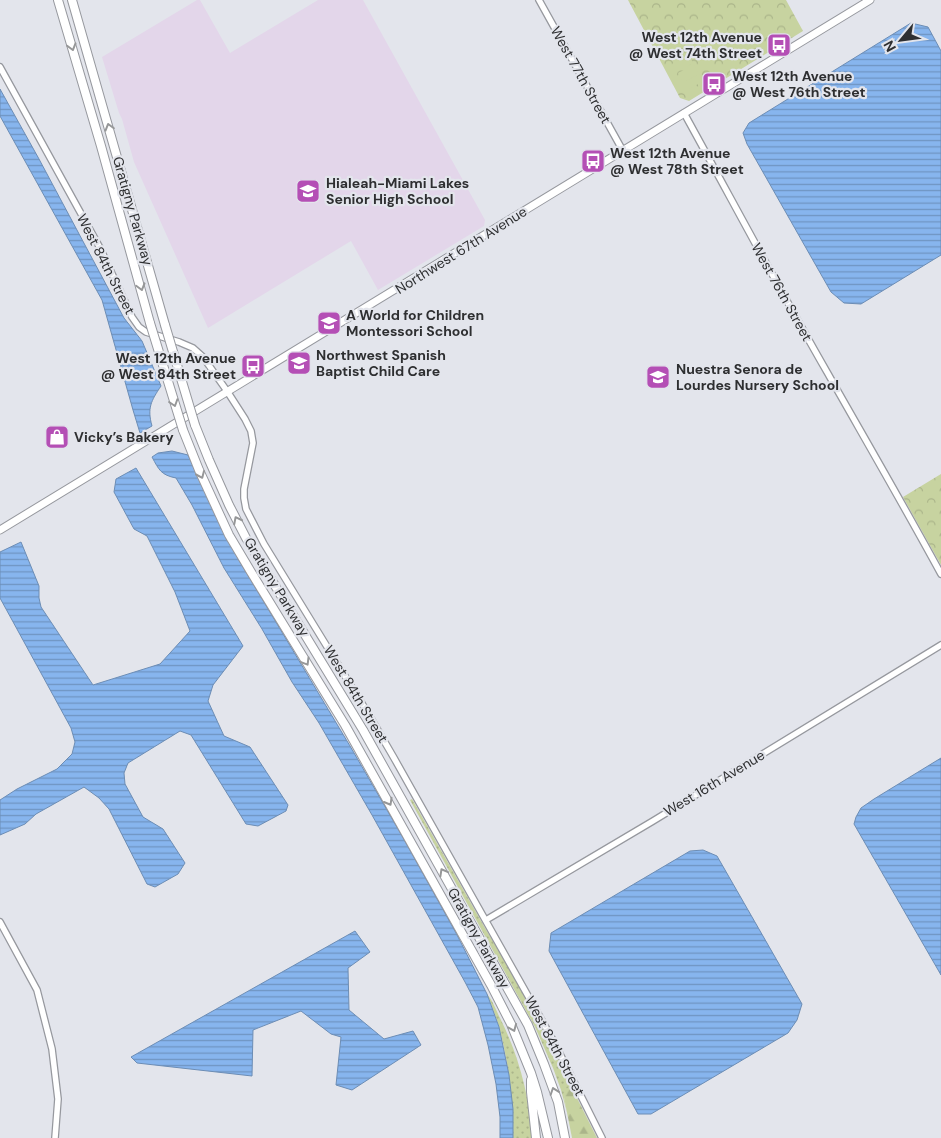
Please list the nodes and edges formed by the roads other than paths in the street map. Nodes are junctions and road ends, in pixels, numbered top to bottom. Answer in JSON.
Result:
{"nodes":[{"id":1,"x":58,"y":0,"type":"edge"},
{"id":2,"x":72,"y":0,"type":"edge"},
{"id":3,"x":539,"y":0,"type":"edge"},
{"id":4,"x":870,"y":0,"type":"edge"},
{"id":5,"x":0,"y":68,"type":"edge"},
{"id":6,"x":684,"y":113,"type":"junction"},
{"id":7,"x":622,"y":150,"type":"junction"},
{"id":8,"x":227,"y":392,"type":"junction"},
{"id":9,"x":0,"y":530,"type":"edge"},
{"id":10,"x":941,"y":574,"type":"edge"},
{"id":11,"x":941,"y":645,"type":"edge"},
{"id":12,"x":486,"y":920,"type":"junction"},
{"id":13,"x":0,"y":922,"type":"edge"},
{"id":14,"x":530,"y":1073,"type":"junction"},
{"id":15,"x":55,"y":1138,"type":"edge"},
{"id":16,"x":536,"y":1138,"type":"edge"},
{"id":17,"x":548,"y":1138,"type":"edge"},
{"id":18,"x":565,"y":1138,"type":"edge"},
{"id":19,"x":602,"y":1138,"type":"edge"}],
"edges":[{"from":1,"to":14,"type":"highway","name":"Gratigny Parkway","one_way":true,"bridge":true},
{"from":18,"to":2,"type":"highway","name":"Gratigny Parkway","one_way":true,"bridge":true},
{"from":3,"to":7,"type":"street","name":"West 77th Street"},
{"from":4,"to":6,"type":"main road","name":"Northwest 67th Avenue"},
{"from":5,"to":8,"type":"street","name":"West 84th Street"},
{"from":6,"to":7,"type":"main road","name":"Northwest 67th Avenue"},
{"from":6,"to":10,"type":"street","name":"West 76th Street"},
{"from":7,"to":8,"type":"main road","name":"Northwest 67th Avenue"},
{"from":8,"to":9,"type":"main road","name":"Northwest 67th Avenue"},
{"from":8,"to":12,"type":"street","name":"West 84th Street"},
{"from":11,"to":12,"type":"street","name":"West 16th Avenue"},
{"from":12,"to":19,"type":"street","name":"West 84th Street"},
{"from":13,"to":15,"type":"street"},
{"from":14,"to":16,"type":"highway"},
{"from":14,"to":17,"type":"highway","name":"Gratigny Parkway"}]}
